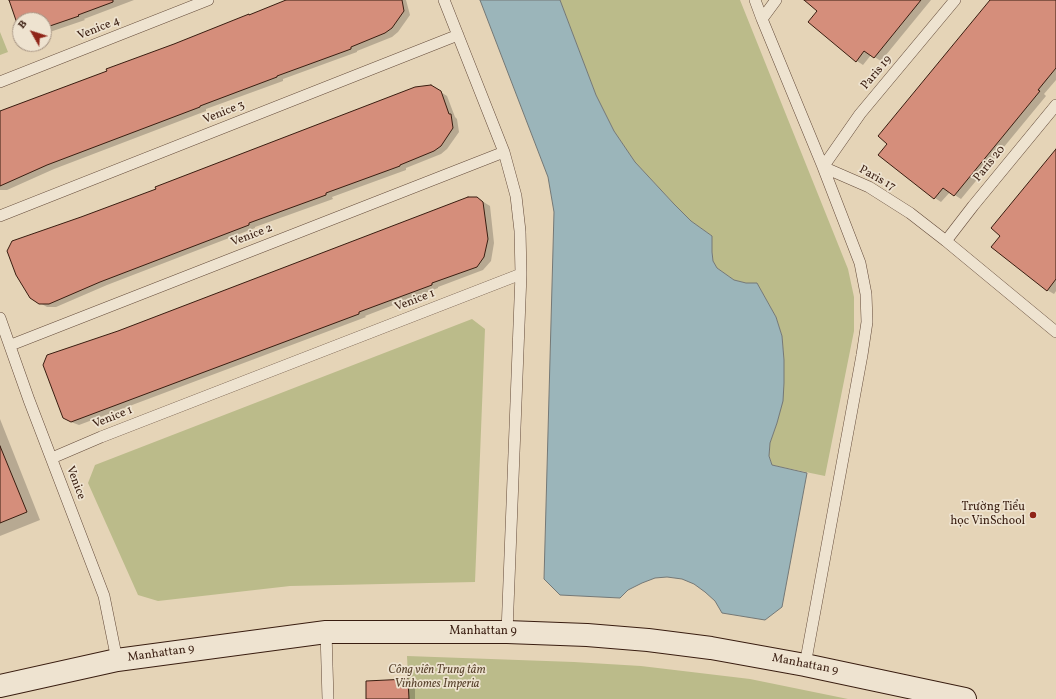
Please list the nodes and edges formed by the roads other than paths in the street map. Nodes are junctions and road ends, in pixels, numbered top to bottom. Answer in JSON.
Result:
{"nodes":[{"id":1,"x":208,"y":0,"type":"edge"},
{"id":2,"x":444,"y":0,"type":"edge"},
{"id":3,"x":755,"y":0,"type":"edge"},
{"id":4,"x":776,"y":0,"type":"edge"},
{"id":5,"x":955,"y":0,"type":"edge"},
{"id":6,"x":762,"y":19,"type":"junction"},
{"id":7,"x":458,"y":35,"type":"junction"},
{"id":8,"x":0,"y":82,"type":"edge"},
{"id":9,"x":1056,"y":105,"type":"edge"},
{"id":10,"x":504,"y":152,"type":"junction"},
{"id":11,"x":823,"y":167,"type":"junction"},
{"id":12,"x":0,"y":216,"type":"edge"},
{"id":13,"x":946,"y":241,"type":"junction"},
{"id":14,"x":521,"y":274,"type":"junction"},
{"id":15,"x":0,"y":318,"type":"edge"},
{"id":16,"x":1056,"y":332,"type":"edge"},
{"id":17,"x":11,"y":345,"type":"junction"},
{"id":18,"x":52,"y":458,"type":"junction"},
{"id":19,"x":326,"y":632,"type":"junction"},
{"id":20,"x":507,"y":632,"type":"junction"},
{"id":21,"x":117,"y":660,"type":"junction"},
{"id":22,"x":805,"y":665,"type":"junction"},
{"id":23,"x":0,"y":686,"type":"edge"},
{"id":24,"x":328,"y":699,"type":"edge"},
{"id":25,"x":965,"y":699,"type":"edge"}],
"edges":[{"from":1,"to":8,"type":"lane","name":"Venice 4"},
{"from":2,"to":7,"type":"lane"},
{"from":3,"to":6,"type":"lane"},
{"from":4,"to":6,"type":"lane"},
{"from":5,"to":11,"type":"lane","name":"Paris 19"},
{"from":6,"to":11,"type":"lane"},
{"from":7,"to":10,"type":"lane"},
{"from":7,"to":12,"type":"lane","name":"Venice 3"},
{"from":9,"to":13,"type":"lane","name":"Paris 20"},
{"from":10,"to":14,"type":"lane"},
{"from":10,"to":17,"type":"lane","name":"Venice 2"},
{"from":11,"to":13,"type":"lane","name":"Paris 17"},
{"from":11,"to":22,"type":"lane"},
{"from":13,"to":16,"type":"lane","name":"Paris 17"},
{"from":14,"to":18,"type":"lane","name":"Venice 1"},
{"from":14,"to":20,"type":"lane"},
{"from":15,"to":17,"type":"lane","name":"Venice"},
{"from":17,"to":18,"type":"lane","name":"Venice"},
{"from":18,"to":21,"type":"lane","name":"Venice"},
{"from":19,"to":20,"type":"main road","name":"Manhattan 9"},
{"from":19,"to":21,"type":"main road","name":"Manhattan 9"},
{"from":19,"to":24,"type":"lane"},
{"from":20,"to":22,"type":"main road","name":"Manhattan 9"},
{"from":21,"to":23,"type":"main road","name":"Manhattan 9"},
{"from":22,"to":25,"type":"main road","name":"Manhattan 9"}]}
